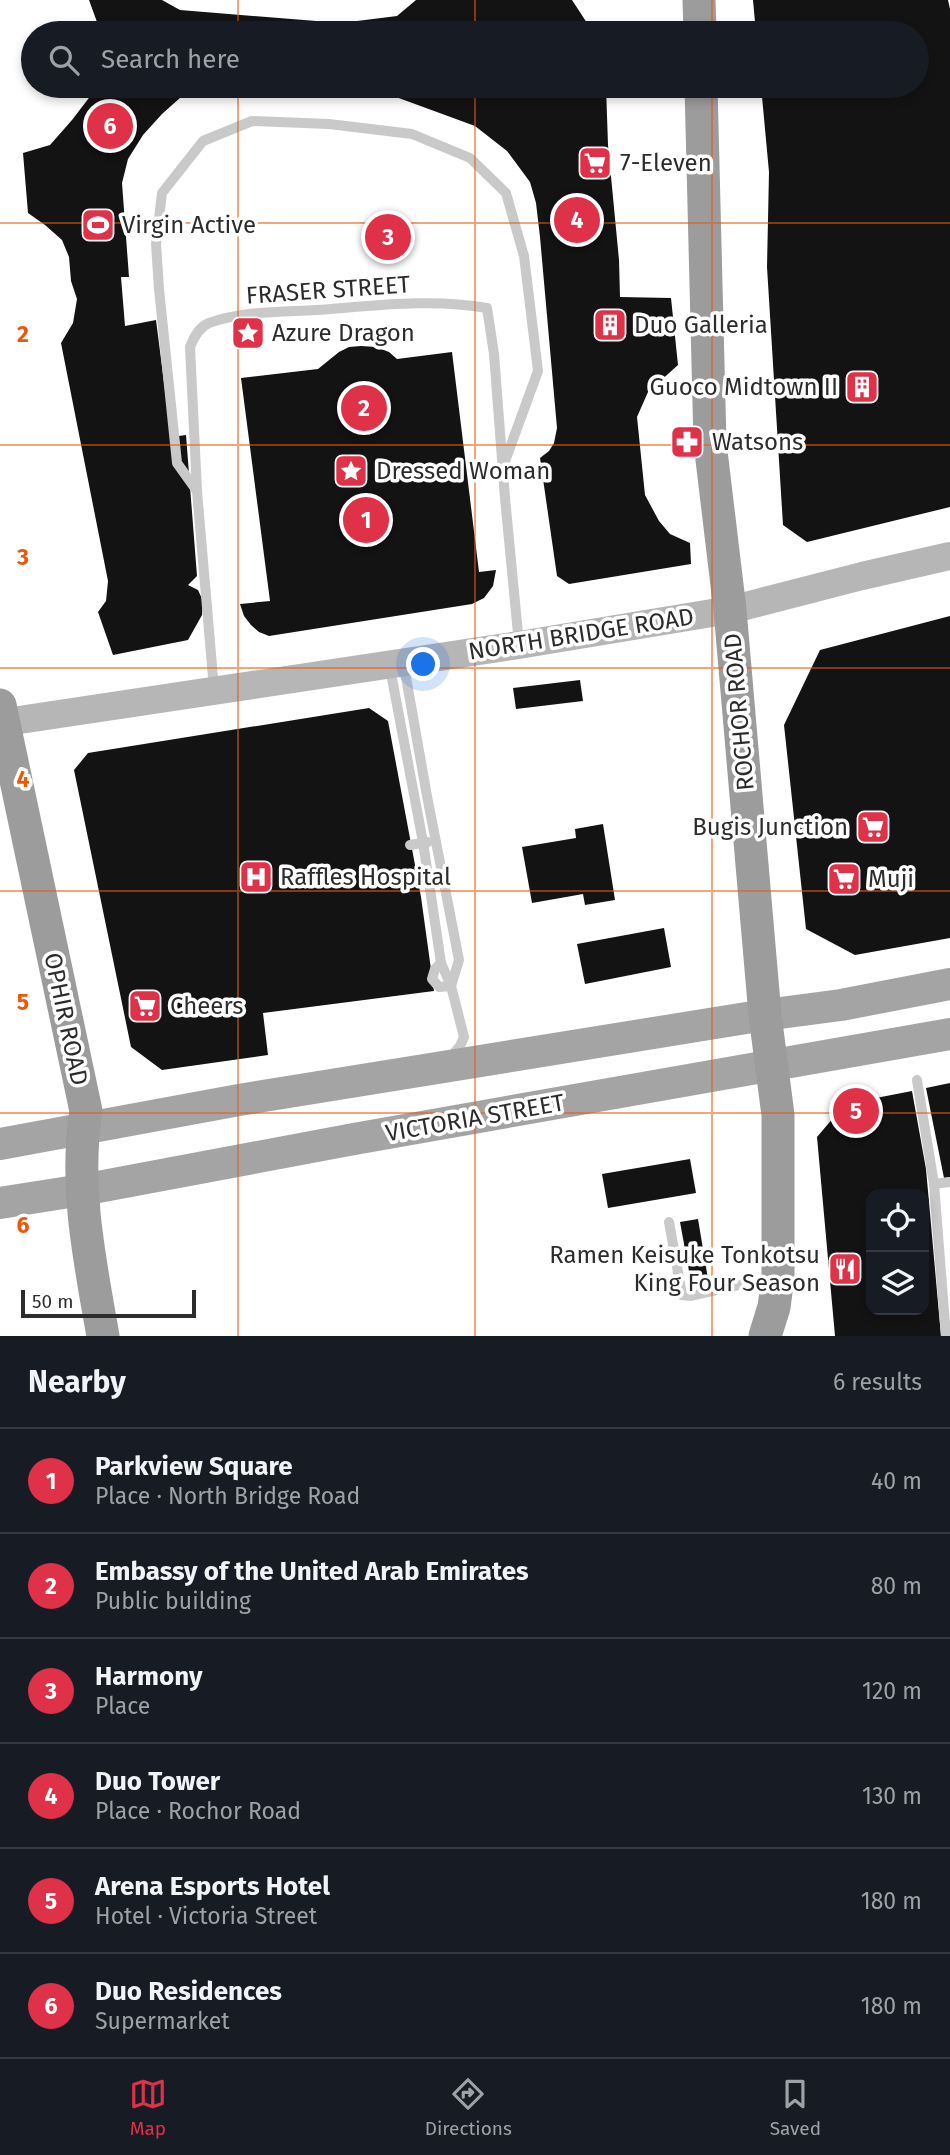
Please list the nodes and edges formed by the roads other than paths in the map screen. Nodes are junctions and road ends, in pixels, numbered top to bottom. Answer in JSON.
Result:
{"nodes":[{"id":1,"x":699,"y":0,"type":"edge"},
{"id":2,"x":700,"y":21,"type":"edge"},
{"id":3,"x":701,"y":98,"type":"edge"},
{"id":4,"x":503,"y":469,"type":"junction"},
{"id":5,"x":198,"y":491,"type":"junction"},
{"id":6,"x":950,"y":556,"type":"edge"},
{"id":7,"x":730,"y":610,"type":"junction"},
{"id":8,"x":519,"y":645,"type":"junction"},
{"id":9,"x":397,"y":663,"type":"junction"},
{"id":10,"x":214,"y":691,"type":"junction"},
{"id":11,"x":1,"y":717,"type":"edge"},
{"id":12,"x":418,"y":745,"type":"junction"},
{"id":13,"x":404,"y":747,"type":"junction"},
{"id":14,"x":435,"y":840,"type":"junction"},
{"id":15,"x":423,"y":842,"type":"junction"},
{"id":16,"x":410,"y":845,"type":"dead end"},
{"id":17,"x":950,"y":984,"type":"edge"},
{"id":18,"x":451,"y":986,"type":"junction"},
{"id":19,"x":765,"y":1015,"type":"junction"},
{"id":20,"x":950,"y":1034,"type":"edge"},
{"id":21,"x":772,"y":1066,"type":"junction"},
{"id":22,"x":440,"y":1067,"type":"junction"},
{"id":23,"x":917,"y":1080,"type":"dead end"},
{"id":24,"x":83,"y":1129,"type":"junction"},
{"id":25,"x":0,"y":1144,"type":"edge"},
{"id":26,"x":950,"y":1182,"type":"edge"},
{"id":27,"x":934,"y":1184,"type":"junction"},
{"id":28,"x":82,"y":1190,"type":"junction"},
{"id":29,"x":0,"y":1203,"type":"edge"},
{"id":30,"x":669,"y":1222,"type":"dead end"},
{"id":31,"x":775,"y":1314,"type":"edge"},
{"id":32,"x":103,"y":1336,"type":"edge"},
{"id":33,"x":946,"y":1336,"type":"edge"}],
"edges":[{"from":1,"to":2,"type":"highway"},
{"from":3,"to":7,"type":"highway","name":"ROCHOR ROAD"},
{"from":4,"to":5,"type":"lane","name":"FRASER STREET"},
{"from":4,"to":5,"type":"lane"},
{"from":4,"to":8,"type":"lane","name":"FRASER STREET"},
{"from":5,"to":10,"type":"lane","name":"FRASER STREET"},
{"from":6,"to":7,"type":"main road","name":"NORTH BRIDGE ROAD"},
{"from":7,"to":8,"type":"main road","name":"NORTH BRIDGE ROAD"},
{"from":7,"to":19,"type":"highway","name":"ROCHOR ROAD"},
{"from":8,"to":9,"type":"main road","name":"NORTH BRIDGE ROAD"},
{"from":9,"to":10,"type":"main road","name":"NORTH BRIDGE ROAD"},
{"from":9,"to":12,"type":"lane"},
{"from":9,"to":13,"type":"lane"},
{"from":10,"to":11,"type":"main road","name":"NORTH BRIDGE ROAD"},
{"from":11,"to":24,"type":"highway","name":"OPHIR ROAD"},
{"from":12,"to":13,"type":"lane"},
{"from":12,"to":14,"type":"lane"},
{"from":13,"to":15,"type":"lane"},
{"from":14,"to":15,"type":"lane"},
{"from":14,"to":18,"type":"lane"},
{"from":15,"to":16,"type":"lane"},
{"from":15,"to":18,"type":"lane"},
{"from":17,"to":19,"type":"main road"},
{"from":18,"to":22,"type":"lane"},
{"from":19,"to":21,"type":"highway","name":"ROCHOR ROAD"},
{"from":19,"to":22,"type":"main road"},
{"from":20,"to":21,"type":"main road","name":"VICTORIA STREET"},
{"from":21,"to":28,"type":"main road","name":"VICTORIA STREET"},
{"from":21,"to":31,"type":"highway","name":"ROCHOR ROAD"},
{"from":22,"to":24,"type":"main road"},
{"from":23,"to":27,"type":"lane"},
{"from":24,"to":25,"type":"main road"},
{"from":24,"to":28,"type":"highway","name":"OPHIR ROAD"},
{"from":26,"to":27,"type":"lane"},
{"from":27,"to":33,"type":"lane"},
{"from":28,"to":29,"type":"main road","name":"VICTORIA STREET"},
{"from":28,"to":32,"type":"highway","name":"OPHIR ROAD"},
{"from":30,"to":31,"type":"lane"}]}
